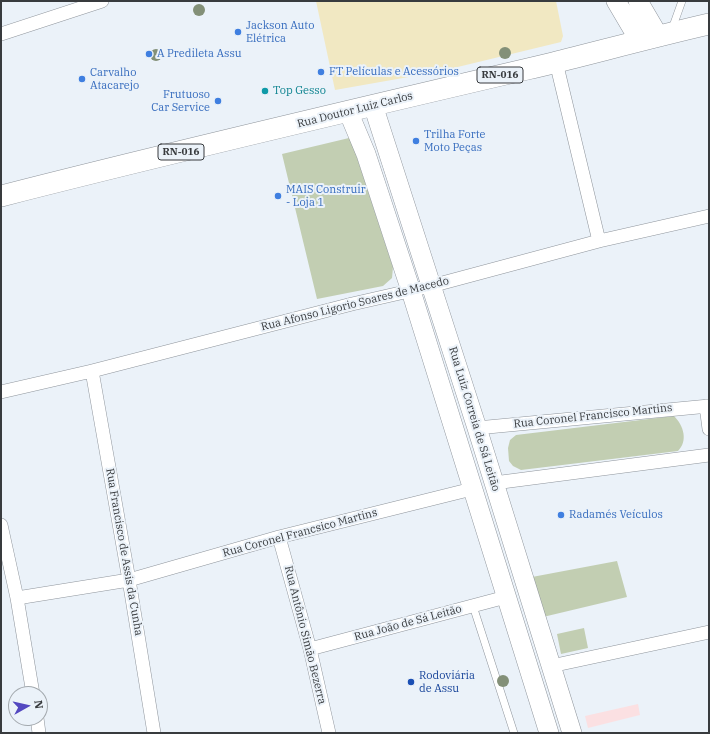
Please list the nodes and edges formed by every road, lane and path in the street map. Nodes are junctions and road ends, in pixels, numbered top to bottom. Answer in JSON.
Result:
{"nodes":[{"id":1,"x":102,"y":1,"type":"edge"},
{"id":2,"x":616,"y":1,"type":"edge"},
{"id":3,"x":638,"y":1,"type":"edge"},
{"id":4,"x":682,"y":1,"type":"edge"},
{"id":5,"x":709,"y":24,"type":"edge"},
{"id":6,"x":1,"y":34,"type":"edge"},
{"id":7,"x":656,"y":36,"type":"junction"},
{"id":8,"x":556,"y":62,"type":"junction"},
{"id":9,"x":372,"y":105,"type":"junction"},
{"id":10,"x":335,"y":114,"type":"junction"},
{"id":11,"x":1,"y":196,"type":"edge"},
{"id":12,"x":709,"y":216,"type":"edge"},
{"id":13,"x":599,"y":241,"type":"junction"},
{"id":14,"x":432,"y":286,"type":"junction"},
{"id":15,"x":411,"y":291,"type":"junction"},
{"id":16,"x":92,"y":371,"type":"junction"},
{"id":17,"x":1,"y":392,"type":"edge"},
{"id":18,"x":708,"y":406,"type":"edge"},
{"id":19,"x":477,"y":428,"type":"junction"},
{"id":20,"x":709,"y":429,"type":"edge"},
{"id":21,"x":709,"y":455,"type":"edge"},
{"id":22,"x":494,"y":483,"type":"junction"},
{"id":23,"x":472,"y":489,"type":"junction"},
{"id":24,"x":1,"y":525,"type":"edge"},
{"id":25,"x":280,"y":537,"type":"junction"},
{"id":26,"x":129,"y":580,"type":"junction"},
{"id":27,"x":506,"y":596,"type":"junction"},
{"id":28,"x":17,"y":598,"type":"junction"},
{"id":29,"x":472,"y":606,"type":"junction"},
{"id":30,"x":709,"y":632,"type":"edge"},
{"id":31,"x":310,"y":649,"type":"junction"},
{"id":32,"x":550,"y":666,"type":"junction"},
{"id":33,"x":32,"y":686,"type":"edge"},
{"id":34,"x":154,"y":733,"type":"edge"},
{"id":35,"x":329,"y":733,"type":"edge"},
{"id":36,"x":514,"y":733,"type":"edge"},
{"id":37,"x":549,"y":733,"type":"edge"},
{"id":38,"x":572,"y":733,"type":"edge"}],
"edges":[{"from":1,"to":6,"type":"street"},
{"from":2,"to":7,"type":"main road"},
{"from":3,"to":7,"type":"main road"},
{"from":4,"to":7,"type":"lane"},
{"from":5,"to":7,"type":"main road","name":"Rua Doutor Luiz Carlos","number":"RN-016"},
{"from":7,"to":8,"type":"main road","name":"Rua Doutor Luiz Carlos","number":"RN-016"},
{"from":8,"to":9,"type":"main road","name":"Rua Doutor Luiz Carlos","number":"RN-016"},
{"from":8,"to":13,"type":"street"},
{"from":9,"to":10,"type":"main road","name":"Rua Doutor Luiz Carlos","number":"RN-016"},
{"from":9,"to":14,"type":"main road","name":"Rua Luiz Correia de Sá Leitão"},
{"from":10,"to":11,"type":"main road","name":"Rua Doutor Luiz Carlos","number":"RN-016"},
{"from":10,"to":15,"type":"main road","name":"Rua Luiz Correia de Sá Leitão"},
{"from":12,"to":13,"type":"street","name":"Rua Afonso Ligorio Soares de Macedo"},
{"from":13,"to":14,"type":"street","name":"Rua Afonso Ligorio Soares de Macedo"},
{"from":14,"to":15,"type":"street","name":"Rua Afonso Ligorio Soares de Macedo"},
{"from":14,"to":19,"type":"main road","name":"Rua Luiz Correia de Sá Leitão"},
{"from":15,"to":16,"type":"street","name":"Rua Afonso Ligorio Soares de Macedo"},
{"from":15,"to":23,"type":"main road","name":"Rua Luiz Correia de Sá Leitão"},
{"from":16,"to":17,"type":"street","name":"Rua Afonso Ligorio Soares de Macedo"},
{"from":16,"to":26,"type":"street","name":"Rua Francisco de Assis da Cunha"},
{"from":18,"to":19,"type":"street","name":"Rua Coronel Francisco Martins"},
{"from":18,"to":20,"type":"street"},
{"from":19,"to":22,"type":"main road","name":"Rua Luiz Correia de Sá Leitão"},
{"from":21,"to":22,"type":"street"},
{"from":22,"to":32,"type":"main road","name":"Rua Luiz Correia de Sá Leitão"},
{"from":23,"to":25,"type":"street","name":"Rua Coronel Francsico Martins"},
{"from":23,"to":27,"type":"main road","name":"Rua Luiz Correia de Sá Leitão"},
{"from":24,"to":28,"type":"street"},
{"from":25,"to":26,"type":"street","name":"Rua Coronel Francsico Martins"},
{"from":25,"to":31,"type":"street","name":"Rua Antônio Simão Bezerra"},
{"from":26,"to":28,"type":"street"},
{"from":26,"to":34,"type":"street","name":"Rua Francisco de Assis da Cunha"},
{"from":27,"to":29,"type":"street","name":"Rua João de Sá Leitão"},
{"from":27,"to":37,"type":"main road","name":"Rua Luiz Correia de Sá Leitão"},
{"from":28,"to":33,"type":"street"},
{"from":29,"to":31,"type":"street","name":"Rua João de Sá Leitão"},
{"from":29,"to":36,"type":"lane"},
{"from":30,"to":32,"type":"street"},
{"from":31,"to":35,"type":"street","name":"Rua Antônio Simão Bezerra"},
{"from":32,"to":38,"type":"main road","name":"Rua Luiz Correia de Sá Leitão"}]}
